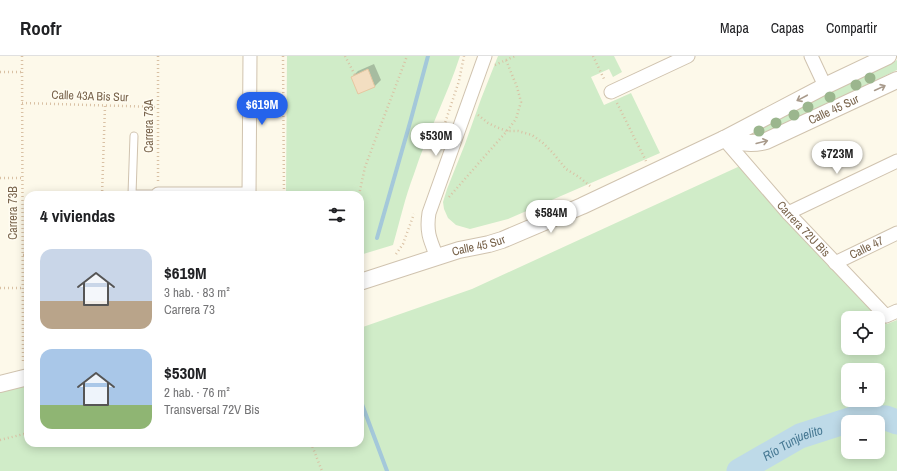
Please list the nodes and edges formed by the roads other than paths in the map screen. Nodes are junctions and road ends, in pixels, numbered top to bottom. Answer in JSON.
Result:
{"nodes":[{"id":1,"x":250,"y":56,"type":"edge"},
{"id":2,"x":485,"y":56,"type":"edge"},
{"id":3,"x":688,"y":56,"type":"edge"},
{"id":4,"x":811,"y":56,"type":"edge"},
{"id":5,"x":888,"y":56,"type":"edge"},
{"id":6,"x":897,"y":80,"type":"edge"},
{"id":7,"x":825,"y":86,"type":"junction"},
{"id":8,"x":611,"y":92,"type":"road end"},
{"id":9,"x":134,"y":136,"type":"dead end"},
{"id":10,"x":724,"y":139,"type":"junction"},
{"id":11,"x":897,"y":161,"type":"edge"},
{"id":12,"x":132,"y":191,"type":"edge"},
{"id":13,"x":249,"y":191,"type":"edge"},
{"id":14,"x":788,"y":212,"type":"junction"},
{"id":15,"x":897,"y":234,"type":"edge"},
{"id":16,"x":437,"y":257,"type":"junction"},
{"id":17,"x":835,"y":263,"type":"junction"},
{"id":18,"x":364,"y":281,"type":"edge"},
{"id":19,"x":891,"y":313,"type":"edge"},
{"id":20,"x":24,"y":373,"type":"edge"},
{"id":21,"x":0,"y":384,"type":"edge"}],
"edges":[{"from":1,"to":13,"type":"street"},
{"from":2,"to":16,"type":"street"},
{"from":3,"to":8,"type":"street"},
{"from":4,"to":7,"type":"street"},
{"from":5,"to":7,"type":"street","name":"Calle 45 Sur"},
{"from":10,"to":6,"type":"street","name":"Calle 45 Sur","one_way":true},
{"from":7,"to":10,"type":"street","name":"Calle 45 Sur","one_way":true},
{"from":9,"to":12,"type":"lane"},
{"from":10,"to":14,"type":"street","name":"Carrera 72U Bis"},
{"from":10,"to":16,"type":"street","name":"Calle 45 Sur"},
{"from":11,"to":14,"type":"street"},
{"from":14,"to":17,"type":"street","name":"Carrera 72U Bis"},
{"from":15,"to":17,"type":"street","name":"Calle 47"},
{"from":16,"to":18,"type":"street","name":"Calle 45 Sur"},
{"from":17,"to":19,"type":"street","name":"Carrera 72U Bis"},
{"from":20,"to":21,"type":"street"}]}
